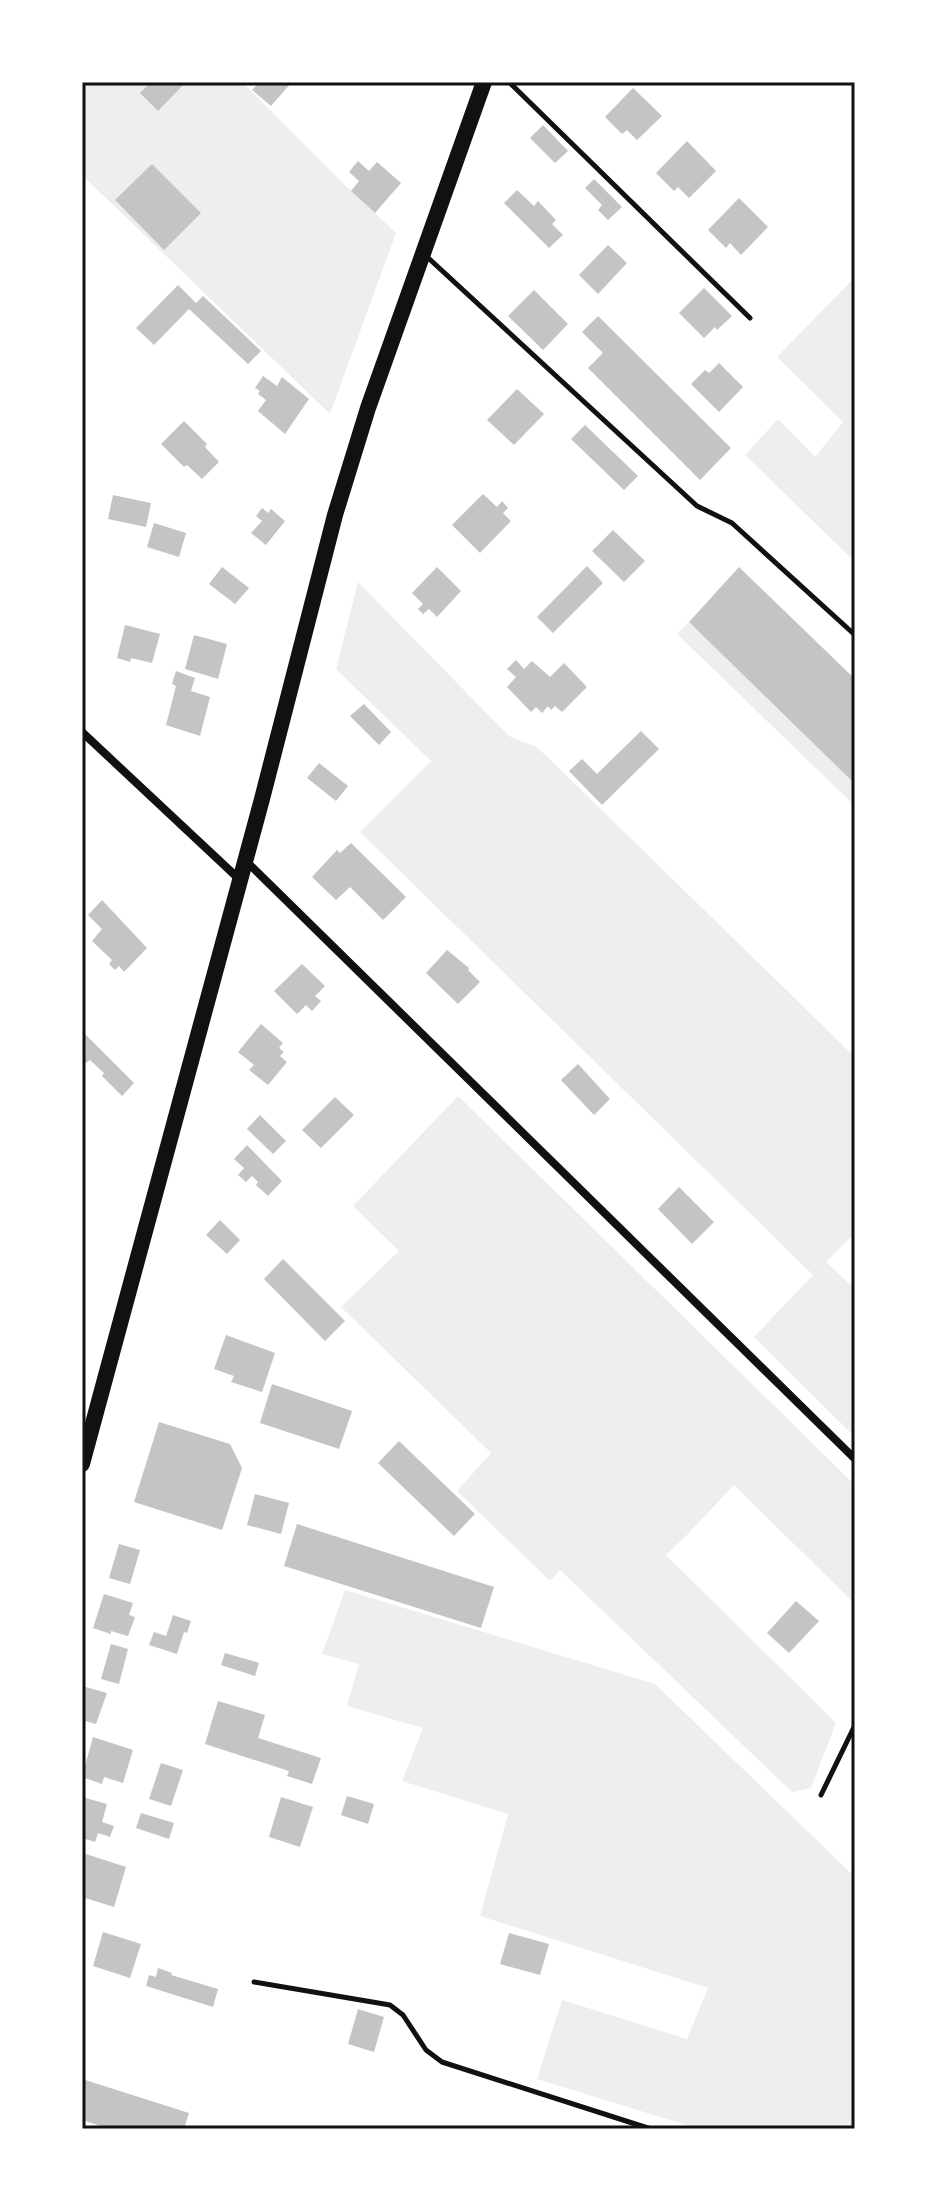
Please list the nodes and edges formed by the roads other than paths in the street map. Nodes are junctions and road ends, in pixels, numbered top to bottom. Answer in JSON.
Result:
{"nodes":[{"id":1,"x":484,"y":82,"type":"edge"},
{"id":2,"x":509,"y":82,"type":"edge"},
{"id":3,"x":422,"y":252,"type":"junction"},
{"id":4,"x":750,"y":318,"type":"dead end"},
{"id":5,"x":855,"y":635,"type":"edge"},
{"id":6,"x":82,"y":732,"type":"edge"},
{"id":7,"x":245,"y":860,"type":"junction"},
{"id":8,"x":240,"y":880,"type":"junction"},
{"id":9,"x":855,"y":1459,"type":"edge"},
{"id":10,"x":82,"y":1464,"type":"edge"},
{"id":11,"x":855,"y":1725,"type":"edge"},
{"id":12,"x":821,"y":1795,"type":"dead end"},
{"id":13,"x":254,"y":1982,"type":"dead end"},
{"id":14,"x":651,"y":2129,"type":"edge"}],
"edges":[{"from":1,"to":3,"type":"main road"},
{"from":2,"to":4,"type":"lane"},
{"from":3,"to":5,"type":"lane"},
{"from":3,"to":7,"type":"main road"},
{"from":6,"to":8,"type":"street"},
{"from":7,"to":8,"type":"main road"},
{"from":7,"to":9,"type":"street"},
{"from":8,"to":10,"type":"main road"},
{"from":11,"to":12,"type":"lane"},
{"from":13,"to":14,"type":"lane"}]}
